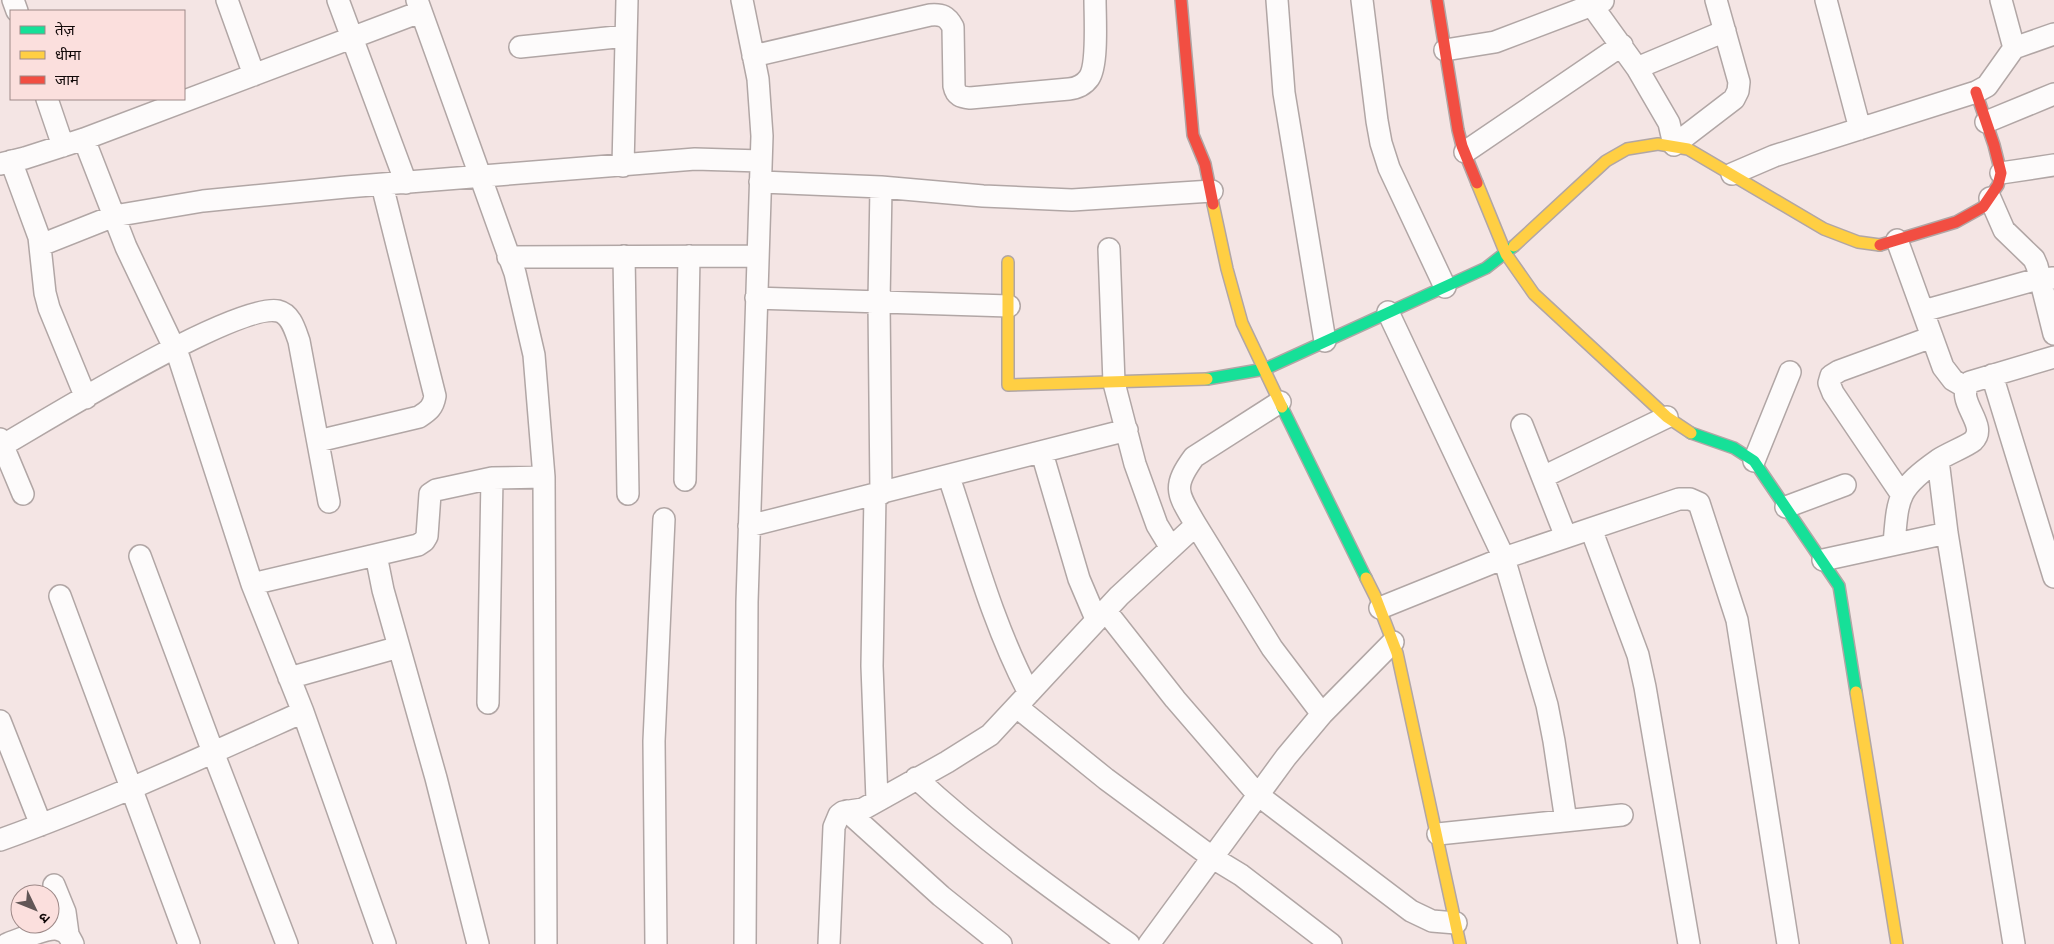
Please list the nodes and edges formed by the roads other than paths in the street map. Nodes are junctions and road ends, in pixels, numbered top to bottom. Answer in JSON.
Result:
{"nodes":[{"id":1,"x":227,"y":0,"type":"edge"},
{"id":2,"x":338,"y":0,"type":"edge"},
{"id":3,"x":627,"y":0,"type":"edge"},
{"id":4,"x":742,"y":0,"type":"edge"},
{"id":5,"x":1096,"y":0,"type":"edge"},
{"id":6,"x":1182,"y":0,"type":"edge"},
{"id":7,"x":1277,"y":0,"type":"edge"},
{"id":8,"x":1362,"y":0,"type":"edge"},
{"id":9,"x":1437,"y":0,"type":"edge"},
{"id":10,"x":1716,"y":0,"type":"edge"},
{"id":11,"x":1826,"y":0,"type":"edge"},
{"id":12,"x":2001,"y":0,"type":"edge"},
{"id":13,"x":1595,"y":2,"type":"edge"},
{"id":14,"x":419,"y":6,"type":"edge"},
{"id":15,"x":1725,"y":31,"type":"junction"},
{"id":16,"x":2054,"y":34,"type":"edge"},
{"id":17,"x":626,"y":36,"type":"junction"},
{"id":18,"x":352,"y":37,"type":"junction"},
{"id":19,"x":1622,"y":45,"type":"junction"},
{"id":20,"x":520,"y":47,"type":"dead end"},
{"id":21,"x":2014,"y":48,"type":"junction"},
{"id":22,"x":1445,"y":50,"type":"junction"},
{"id":23,"x":753,"y":56,"type":"junction"},
{"id":24,"x":1637,"y":68,"type":"junction"},
{"id":25,"x":254,"y":75,"type":"junction"},
{"id":26,"x":1976,"y":92,"type":"junction"},
{"id":27,"x":2054,"y":94,"type":"edge"},
{"id":28,"x":47,"y":100,"type":"edge"},
{"id":29,"x":1986,"y":122,"type":"junction"},
{"id":30,"x":1860,"y":129,"type":"junction"},
{"id":31,"x":84,"y":139,"type":"junction"},
{"id":32,"x":1674,"y":145,"type":"junction"},
{"id":33,"x":63,"y":146,"type":"junction"},
{"id":34,"x":1465,"y":152,"type":"junction"},
{"id":35,"x":761,"y":161,"type":"junction"},
{"id":36,"x":6,"y":163,"type":"edge"},
{"id":37,"x":2054,"y":165,"type":"edge"},
{"id":38,"x":623,"y":166,"type":"junction"},
{"id":39,"x":2001,"y":172,"type":"junction"},
{"id":40,"x":1732,"y":174,"type":"junction"},
{"id":41,"x":480,"y":178,"type":"junction"},
{"id":42,"x":760,"y":182,"type":"junction"},
{"id":43,"x":406,"y":183,"type":"junction"},
{"id":44,"x":382,"y":185,"type":"junction"},
{"id":45,"x":881,"y":188,"type":"junction"},
{"id":46,"x":1212,"y":191,"type":"junction"},
{"id":47,"x":1990,"y":198,"type":"junction"},
{"id":48,"x":114,"y":216,"type":"junction"},
{"id":49,"x":1897,"y":240,"type":"junction"},
{"id":50,"x":41,"y":245,"type":"junction"},
{"id":51,"x":1109,"y":248,"type":"dead end"},
{"id":52,"x":1506,"y":254,"type":"junction"},
{"id":53,"x":624,"y":256,"type":"junction"},
{"id":54,"x":689,"y":256,"type":"junction"},
{"id":55,"x":758,"y":256,"type":"junction"},
{"id":56,"x":508,"y":257,"type":"junction"},
{"id":57,"x":1008,"y":262,"type":"dead end"},
{"id":58,"x":2047,"y":278,"type":"edge"},
{"id":59,"x":1445,"y":287,"type":"junction"},
{"id":60,"x":756,"y":298,"type":"junction"},
{"id":61,"x":879,"y":302,"type":"junction"},
{"id":62,"x":1009,"y":306,"type":"junction"},
{"id":63,"x":1923,"y":310,"type":"junction"},
{"id":64,"x":1388,"y":312,"type":"junction"},
{"id":65,"x":2054,"y":334,"type":"edge"},
{"id":66,"x":1932,"y":337,"type":"junction"},
{"id":67,"x":1325,"y":341,"type":"junction"},
{"id":68,"x":174,"y":349,"type":"junction"},
{"id":69,"x":2054,"y":357,"type":"edge"},
{"id":70,"x":1265,"y":368,"type":"junction"},
{"id":71,"x":1790,"y":372,"type":"dead end"},
{"id":72,"x":1992,"y":376,"type":"junction"},
{"id":73,"x":1114,"y":383,"type":"junction"},
{"id":74,"x":1965,"y":387,"type":"junction"},
{"id":75,"x":86,"y":398,"type":"junction"},
{"id":76,"x":1280,"y":402,"type":"junction"},
{"id":77,"x":1667,"y":417,"type":"junction"},
{"id":78,"x":1522,"y":425,"type":"dead end"},
{"id":79,"x":1127,"y":430,"type":"junction"},
{"id":80,"x":318,"y":441,"type":"junction"},
{"id":81,"x":1,"y":443,"type":"edge"},
{"id":82,"x":1042,"y":453,"type":"junction"},
{"id":83,"x":1938,"y":460,"type":"junction"},
{"id":84,"x":1754,"y":461,"type":"junction"},
{"id":85,"x":544,"y":477,"type":"junction"},
{"id":86,"x":949,"y":477,"type":"junction"},
{"id":87,"x":1542,"y":477,"type":"junction"},
{"id":88,"x":492,"y":478,"type":"junction"},
{"id":89,"x":685,"y":480,"type":"dead end"},
{"id":90,"x":1845,"y":484,"type":"dead end"},
{"id":91,"x":23,"y":494,"type":"dead end"},
{"id":92,"x":628,"y":494,"type":"dead end"},
{"id":93,"x":878,"y":494,"type":"junction"},
{"id":94,"x":1902,"y":494,"type":"junction"},
{"id":95,"x":329,"y":502,"type":"dead end"},
{"id":96,"x":1786,"y":507,"type":"junction"},
{"id":97,"x":664,"y":519,"type":"dead end"},
{"id":98,"x":1196,"y":525,"type":"junction"},
{"id":99,"x":749,"y":526,"type":"junction"},
{"id":100,"x":1590,"y":528,"type":"junction"},
{"id":101,"x":1947,"y":533,"type":"junction"},
{"id":102,"x":1566,"y":537,"type":"junction"},
{"id":103,"x":1894,"y":544,"type":"junction"},
{"id":104,"x":1170,"y":548,"type":"junction"},
{"id":105,"x":376,"y":555,"type":"junction"},
{"id":106,"x":140,"y":556,"type":"dead end"},
{"id":107,"x":1504,"y":558,"type":"junction"},
{"id":108,"x":1823,"y":560,"type":"junction"},
{"id":109,"x":2054,"y":577,"type":"edge"},
{"id":110,"x":252,"y":584,"type":"junction"},
{"id":111,"x":60,"y":596,"type":"dead end"},
{"id":112,"x":1380,"y":608,"type":"junction"},
{"id":113,"x":1101,"y":615,"type":"junction"},
{"id":114,"x":1393,"y":642,"type":"junction"},
{"id":115,"x":399,"y":646,"type":"junction"},
{"id":116,"x":289,"y":678,"type":"junction"},
{"id":117,"x":1022,"y":700,"type":"junction"},
{"id":118,"x":488,"y":703,"type":"dead end"},
{"id":119,"x":303,"y":712,"type":"junction"},
{"id":120,"x":1322,"y":714,"type":"junction"},
{"id":121,"x":0,"y":721,"type":"edge"},
{"id":122,"x":212,"y":752,"type":"junction"},
{"id":123,"x":916,"y":778,"type":"junction"},
{"id":124,"x":130,"y":788,"type":"junction"},
{"id":125,"x":1258,"y":795,"type":"junction"},
{"id":126,"x":877,"y":800,"type":"junction"},
{"id":127,"x":847,"y":811,"type":"junction"},
{"id":128,"x":1622,"y":815,"type":"dead end"},
{"id":129,"x":1566,"y":821,"type":"junction"},
{"id":130,"x":41,"y":825,"type":"junction"},
{"id":131,"x":1438,"y":834,"type":"junction"},
{"id":132,"x":0,"y":840,"type":"edge"},
{"id":133,"x":1213,"y":858,"type":"junction"},
{"id":134,"x":60,"y":900,"type":"edge"},
{"id":135,"x":1456,"y":923,"type":"junction"},
{"id":136,"x":70,"y":939,"type":"edge"},
{"id":137,"x":7,"y":944,"type":"edge"},
{"id":138,"x":189,"y":944,"type":"edge"},
{"id":139,"x":287,"y":944,"type":"edge"},
{"id":140,"x":385,"y":944,"type":"edge"},
{"id":141,"x":478,"y":944,"type":"edge"},
{"id":142,"x":546,"y":944,"type":"edge"},
{"id":143,"x":656,"y":944,"type":"edge"},
{"id":144,"x":745,"y":944,"type":"edge"},
{"id":145,"x":829,"y":944,"type":"edge"},
{"id":146,"x":1001,"y":944,"type":"edge"},
{"id":147,"x":1129,"y":944,"type":"edge"},
{"id":148,"x":1149,"y":944,"type":"edge"},
{"id":149,"x":1331,"y":944,"type":"edge"},
{"id":150,"x":1460,"y":944,"type":"edge"},
{"id":151,"x":1689,"y":944,"type":"edge"},
{"id":152,"x":1788,"y":944,"type":"edge"},
{"id":153,"x":1897,"y":944,"type":"edge"},
{"id":154,"x":2014,"y":944,"type":"edge"}],
"edges":[{"from":1,"to":25,"type":"street"},
{"from":2,"to":18,"type":"street"},
{"from":3,"to":17,"type":"street"},
{"from":4,"to":23,"type":"street"},
{"from":5,"to":23,"type":"street"},
{"from":6,"to":46,"type":"street"},
{"from":7,"to":67,"type":"street"},
{"from":8,"to":59,"type":"street"},
{"from":9,"to":22,"type":"street"},
{"from":10,"to":15,"type":"street"},
{"from":11,"to":30,"type":"street"},
{"from":12,"to":21,"type":"street"},
{"from":13,"to":19,"type":"street"},
{"from":13,"to":22,"type":"street"},
{"from":14,"to":18,"type":"street"},
{"from":14,"to":41,"type":"street"},
{"from":15,"to":24,"type":"street"},
{"from":15,"to":32,"type":"street"},
{"from":16,"to":21,"type":"street"},
{"from":17,"to":20,"type":"street"},
{"from":17,"to":38,"type":"street"},
{"from":18,"to":25,"type":"street"},
{"from":18,"to":43,"type":"street"},
{"from":19,"to":24,"type":"street"},
{"from":19,"to":34,"type":"street"},
{"from":21,"to":26,"type":"street"},
{"from":22,"to":34,"type":"street"},
{"from":23,"to":35,"type":"street"},
{"from":24,"to":32,"type":"street"},
{"from":25,"to":31,"type":"street"},
{"from":26,"to":29,"type":"street"},
{"from":26,"to":30,"type":"street"},
{"from":27,"to":29,"type":"street"},
{"from":28,"to":33,"type":"street"},
{"from":29,"to":39,"type":"street"},
{"from":30,"to":40,"type":"street"},
{"from":31,"to":33,"type":"street"},
{"from":31,"to":48,"type":"street"},
{"from":32,"to":40,"type":"street"},
{"from":32,"to":52,"type":"street"},
{"from":33,"to":36,"type":"street"},
{"from":34,"to":52,"type":"street"},
{"from":35,"to":38,"type":"street"},
{"from":35,"to":42,"type":"street"},
{"from":36,"to":50,"type":"street"},
{"from":37,"to":39,"type":"street"},
{"from":38,"to":41,"type":"street"},
{"from":39,"to":47,"type":"street"},
{"from":40,"to":49,"type":"street"},
{"from":41,"to":43,"type":"street"},
{"from":41,"to":56,"type":"street"},
{"from":42,"to":45,"type":"street"},
{"from":42,"to":55,"type":"street"},
{"from":43,"to":44,"type":"street"},
{"from":44,"to":48,"type":"street"},
{"from":44,"to":80,"type":"street"},
{"from":45,"to":46,"type":"street"},
{"from":45,"to":61,"type":"street"},
{"from":46,"to":70,"type":"street"},
{"from":47,"to":49,"type":"street"},
{"from":47,"to":58,"type":"street"},
{"from":48,"to":50,"type":"street"},
{"from":48,"to":68,"type":"street"},
{"from":49,"to":63,"type":"street"},
{"from":50,"to":75,"type":"street"},
{"from":51,"to":73,"type":"street"},
{"from":52,"to":59,"type":"street"},
{"from":52,"to":77,"type":"street"},
{"from":53,"to":54,"type":"street"},
{"from":53,"to":56,"type":"street"},
{"from":53,"to":92,"type":"street"},
{"from":54,"to":55,"type":"street"},
{"from":54,"to":89,"type":"street"},
{"from":55,"to":60,"type":"street"},
{"from":56,"to":85,"type":"street"},
{"from":57,"to":62,"type":"street"},
{"from":58,"to":63,"type":"street"},
{"from":58,"to":65,"type":"street"},
{"from":59,"to":64,"type":"street"},
{"from":60,"to":61,"type":"street"},
{"from":60,"to":99,"type":"street"},
{"from":61,"to":62,"type":"street"},
{"from":61,"to":93,"type":"street"},
{"from":62,"to":73,"type":"street"},
{"from":63,"to":66,"type":"street"},
{"from":64,"to":67,"type":"street"},
{"from":64,"to":107,"type":"street"},
{"from":66,"to":74,"type":"street"},
{"from":66,"to":94,"type":"street"},
{"from":67,"to":70,"type":"street"},
{"from":68,"to":75,"type":"street"},
{"from":68,"to":80,"type":"street"},
{"from":68,"to":110,"type":"street"},
{"from":69,"to":72,"type":"street"},
{"from":70,"to":73,"type":"street"},
{"from":70,"to":76,"type":"street"},
{"from":71,"to":84,"type":"street"},
{"from":72,"to":74,"type":"street"},
{"from":72,"to":109,"type":"street"},
{"from":73,"to":79,"type":"street"},
{"from":74,"to":83,"type":"street"},
{"from":75,"to":81,"type":"street"},
{"from":76,"to":98,"type":"street"},
{"from":76,"to":112,"type":"street"},
{"from":77,"to":84,"type":"street"},
{"from":77,"to":87,"type":"street"},
{"from":78,"to":87,"type":"street"},
{"from":79,"to":82,"type":"street"},
{"from":79,"to":104,"type":"street"},
{"from":80,"to":95,"type":"street"},
{"from":81,"to":91,"type":"street"},
{"from":82,"to":86,"type":"street"},
{"from":82,"to":113,"type":"street"},
{"from":83,"to":94,"type":"street"},
{"from":83,"to":101,"type":"street"},
{"from":84,"to":96,"type":"street"},
{"from":85,"to":88,"type":"street"},
{"from":85,"to":142,"type":"street"},
{"from":86,"to":93,"type":"street"},
{"from":86,"to":117,"type":"street"},
{"from":87,"to":102,"type":"street"},
{"from":88,"to":105,"type":"street"},
{"from":88,"to":118,"type":"street"},
{"from":90,"to":96,"type":"street"},
{"from":93,"to":99,"type":"street"},
{"from":93,"to":126,"type":"street"},
{"from":94,"to":103,"type":"street"},
{"from":96,"to":108,"type":"street"},
{"from":97,"to":143,"type":"street"},
{"from":98,"to":104,"type":"street"},
{"from":98,"to":120,"type":"street"},
{"from":99,"to":144,"type":"street"},
{"from":100,"to":102,"type":"street"},
{"from":100,"to":151,"type":"street"},
{"from":100,"to":152,"type":"street"},
{"from":101,"to":103,"type":"street"},
{"from":101,"to":154,"type":"street"},
{"from":102,"to":107,"type":"street"},
{"from":103,"to":108,"type":"street"},
{"from":104,"to":113,"type":"street"},
{"from":105,"to":110,"type":"street"},
{"from":105,"to":115,"type":"street"},
{"from":106,"to":122,"type":"street"},
{"from":107,"to":112,"type":"street"},
{"from":107,"to":129,"type":"street"},
{"from":108,"to":153,"type":"street"},
{"from":110,"to":116,"type":"street"},
{"from":111,"to":124,"type":"street"},
{"from":112,"to":114,"type":"street"},
{"from":113,"to":117,"type":"street"},
{"from":113,"to":125,"type":"street"},
{"from":114,"to":120,"type":"street"},
{"from":114,"to":131,"type":"street"},
{"from":115,"to":116,"type":"street"},
{"from":115,"to":141,"type":"street"},
{"from":116,"to":119,"type":"street"},
{"from":117,"to":123,"type":"street"},
{"from":117,"to":133,"type":"street"},
{"from":119,"to":122,"type":"street"},
{"from":119,"to":140,"type":"street"},
{"from":120,"to":125,"type":"street"},
{"from":121,"to":130,"type":"street"},
{"from":122,"to":124,"type":"street"},
{"from":122,"to":139,"type":"street"},
{"from":123,"to":126,"type":"street"},
{"from":123,"to":147,"type":"street"},
{"from":124,"to":130,"type":"street"},
{"from":124,"to":138,"type":"street"},
{"from":125,"to":133,"type":"street"},
{"from":125,"to":135,"type":"street"},
{"from":126,"to":127,"type":"street"},
{"from":127,"to":145,"type":"street"},
{"from":127,"to":146,"type":"street"},
{"from":128,"to":129,"type":"street"},
{"from":129,"to":131,"type":"street"},
{"from":130,"to":132,"type":"street"},
{"from":131,"to":135,"type":"street"},
{"from":133,"to":148,"type":"street"},
{"from":133,"to":149,"type":"street"},
{"from":134,"to":136,"type":"street"},
{"from":135,"to":150,"type":"street"},
{"from":136,"to":137,"type":"street"}]}
